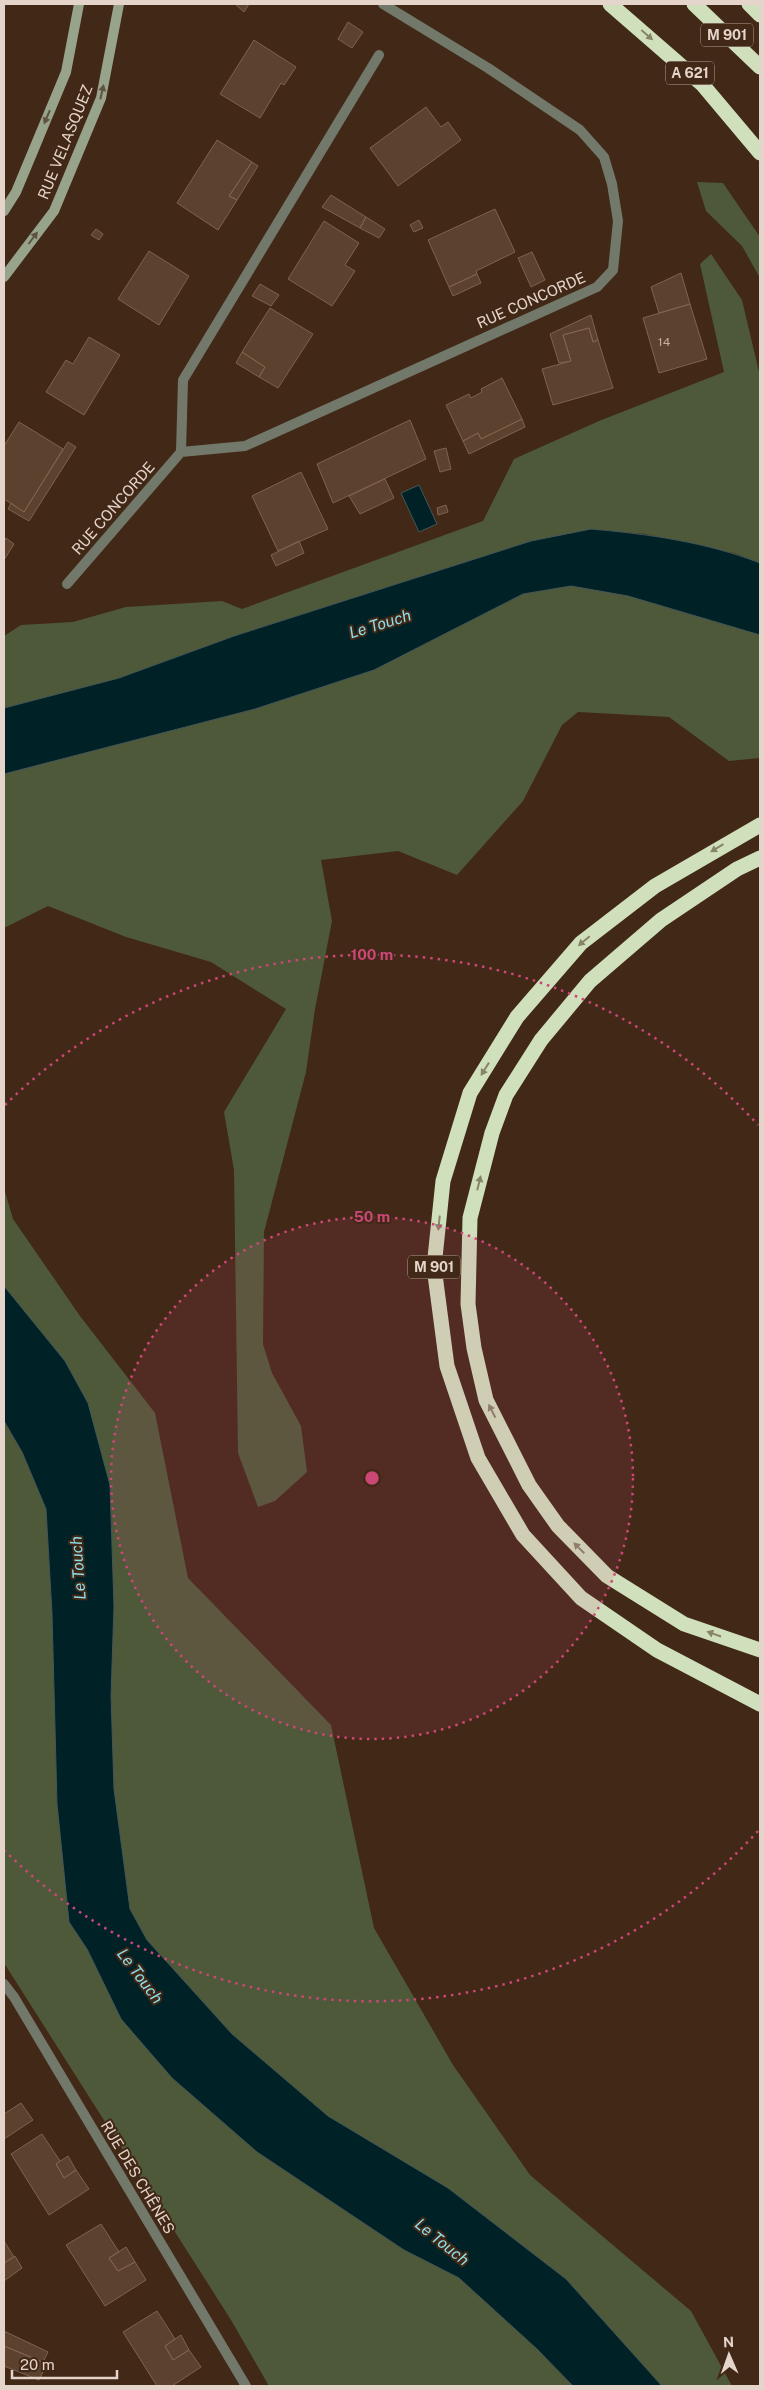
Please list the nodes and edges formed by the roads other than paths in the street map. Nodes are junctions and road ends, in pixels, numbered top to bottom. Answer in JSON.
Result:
{"nodes":[{"id":1,"x":80,"y":4,"type":"edge"},
{"id":2,"x":119,"y":4,"type":"edge"},
{"id":3,"x":383,"y":4,"type":"edge"},
{"id":4,"x":610,"y":4,"type":"edge"},
{"id":5,"x":694,"y":4,"type":"edge"},
{"id":6,"x":749,"y":4,"type":"edge"},
{"id":7,"x":760,"y":15,"type":"edge"},
{"id":8,"x":380,"y":55,"type":"dead end"},
{"id":9,"x":760,"y":67,"type":"edge"},
{"id":10,"x":760,"y":153,"type":"edge"},
{"id":11,"x":4,"y":211,"type":"edge"},
{"id":12,"x":4,"y":277,"type":"edge"},
{"id":13,"x":182,"y":452,"type":"junction"},
{"id":14,"x":67,"y":584,"type":"dead end"},
{"id":15,"x":760,"y":825,"type":"edge"},
{"id":16,"x":760,"y":858,"type":"edge"},
{"id":17,"x":760,"y":1650,"type":"edge"},
{"id":18,"x":760,"y":1704,"type":"edge"},
{"id":19,"x":4,"y":1984,"type":"edge"},
{"id":20,"x":246,"y":2386,"type":"edge"}],
"edges":[{"from":1,"to":11,"type":"street","name":"RUE VELASQUEZ","one_way":true},
{"from":12,"to":2,"type":"street","name":"RUE VELASQUEZ","one_way":true},
{"from":3,"to":13,"type":"street","name":"RUE CONCORDE"},
{"from":4,"to":10,"type":"highway","number":"A 621","one_way":true},
{"from":5,"to":9,"type":"highway","number":"M 901"},
{"from":6,"to":7,"type":"highway"},
{"from":8,"to":13,"type":"street"},
{"from":13,"to":14,"type":"street","name":"RUE CONCORDE"},
{"from":15,"to":18,"type":"highway","number":"M 901","one_way":true},
{"from":17,"to":16,"type":"highway","one_way":true},
{"from":19,"to":20,"type":"street","name":"RUE DES CHÊNES"}]}
